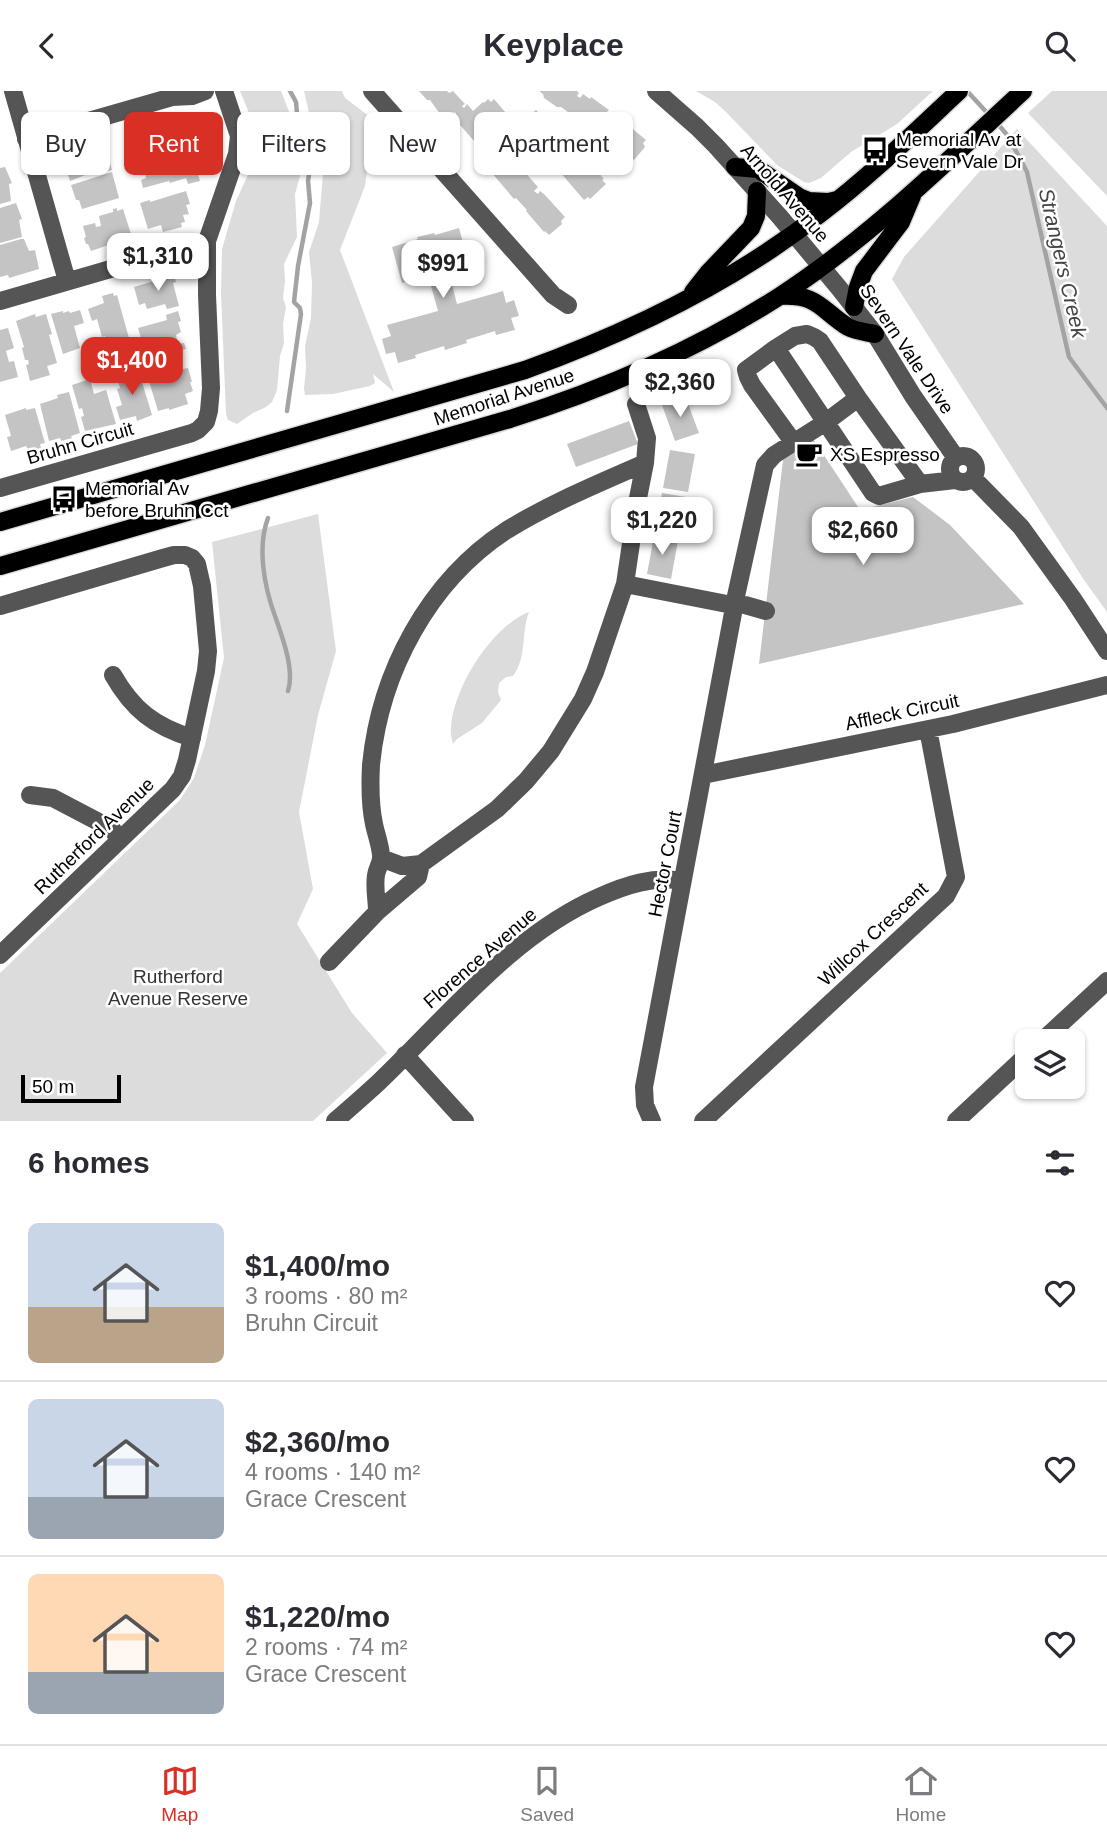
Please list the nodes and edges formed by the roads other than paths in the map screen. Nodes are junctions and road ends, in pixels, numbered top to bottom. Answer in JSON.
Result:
{"nodes":[{"id":1,"x":12,"y":91,"type":"edge"},
{"id":2,"x":205,"y":91,"type":"edge"},
{"id":3,"x":224,"y":91,"type":"edge"},
{"id":4,"x":372,"y":91,"type":"edge"},
{"id":5,"x":656,"y":91,"type":"edge"},
{"id":6,"x":1023,"y":91,"type":"edge"},
{"id":7,"x":954,"y":95,"type":"edge"},
{"id":8,"x":110,"y":115,"type":"edge"},
{"id":9,"x":21,"y":122,"type":"edge"},
{"id":10,"x":735,"y":167,"type":"junction"},
{"id":11,"x":37,"y":175,"type":"edge"},
{"id":12,"x":915,"y":190,"type":"junction"},
{"id":13,"x":757,"y":191,"type":"junction"},
{"id":14,"x":839,"y":199,"type":"junction"},
{"id":15,"x":793,"y":233,"type":"junction"},
{"id":16,"x":207,"y":241,"type":"junction"},
{"id":17,"x":821,"y":266,"type":"junction"},
{"id":18,"x":68,"y":281,"type":"junction"},
{"id":19,"x":780,"y":296,"type":"junction"},
{"id":20,"x":686,"y":300,"type":"junction"},
{"id":21,"x":0,"y":301,"type":"edge"},
{"id":22,"x":568,"y":305,"type":"dead end"},
{"id":23,"x":854,"y":307,"type":"junction"},
{"id":24,"x":875,"y":334,"type":"junction"},
{"id":25,"x":776,"y":348,"type":"junction"},
{"id":26,"x":858,"y":398,"type":"junction"},
{"id":27,"x":636,"y":404,"type":"dead end"},
{"id":28,"x":826,"y":422,"type":"junction"},
{"id":29,"x":794,"y":443,"type":"junction"},
{"id":30,"x":645,"y":463,"type":"junction"},
{"id":31,"x":953,"y":469,"type":"junction"},
{"id":32,"x":605,"y":480,"type":"junction"},
{"id":33,"x":923,"y":483,"type":"junction"},
{"id":34,"x":0,"y":488,"type":"edge"},
{"id":35,"x":637,"y":503,"type":"junction"},
{"id":36,"x":0,"y":521,"type":"edge"},
{"id":37,"x":0,"y":566,"type":"edge"},
{"id":38,"x":625,"y":585,"type":"junction"},
{"id":39,"x":735,"y":605,"type":"junction"},
{"id":40,"x":0,"y":606,"type":"edge"},
{"id":41,"x":766,"y":611,"type":"dead end"},
{"id":42,"x":1107,"y":651,"type":"edge"},
{"id":43,"x":113,"y":675,"type":"dead end"},
{"id":44,"x":1107,"y":685,"type":"edge"},
{"id":45,"x":928,"y":729,"type":"junction"},
{"id":46,"x":192,"y":738,"type":"junction"},
{"id":47,"x":703,"y":775,"type":"junction"},
{"id":48,"x":30,"y":795,"type":"dead end"},
{"id":49,"x":120,"y":839,"type":"junction"},
{"id":50,"x":382,"y":858,"type":"junction"},
{"id":51,"x":421,"y":864,"type":"junction"},
{"id":52,"x":682,"y":881,"type":"junction"},
{"id":53,"x":377,"y":912,"type":"junction"},
{"id":54,"x":0,"y":955,"type":"edge"},
{"id":55,"x":329,"y":962,"type":"dead end"},
{"id":56,"x":1107,"y":981,"type":"edge"},
{"id":57,"x":1055,"y":1029,"type":"edge"},
{"id":58,"x":405,"y":1055,"type":"junction"},
{"id":59,"x":1015,"y":1066,"type":"edge"},
{"id":60,"x":335,"y":1121,"type":"edge"},
{"id":61,"x":465,"y":1121,"type":"edge"},
{"id":62,"x":652,"y":1121,"type":"edge"},
{"id":63,"x":703,"y":1121,"type":"edge"},
{"id":64,"x":956,"y":1121,"type":"edge"}],
"edges":[{"from":1,"to":9,"type":"street"},
{"from":2,"to":8,"type":"street"},
{"from":3,"to":16,"type":"street","name":"Bruhn Circuit"},
{"from":4,"to":22,"type":"street"},
{"from":5,"to":10,"type":"street","name":"Arnold Avenue"},
{"from":6,"to":12,"type":"main road","name":"Memorial Avenue"},
{"from":7,"to":14,"type":"main road","name":"Memorial Avenue"},
{"from":10,"to":13,"type":"street","name":"Arnold Avenue"},
{"from":10,"to":14,"type":"main road"},
{"from":11,"to":18,"type":"street"},
{"from":12,"to":17,"type":"main road","name":"Memorial Avenue"},
{"from":12,"to":23,"type":"main road"},
{"from":13,"to":15,"type":"street","name":"Arnold Avenue"},
{"from":13,"to":20,"type":"main road"},
{"from":14,"to":15,"type":"main road","name":"Memorial Avenue"},
{"from":15,"to":17,"type":"street","name":"Arnold Avenue"},
{"from":15,"to":20,"type":"main road","name":"Memorial Avenue"},
{"from":16,"to":18,"type":"street"},
{"from":16,"to":34,"type":"street","name":"Bruhn Circuit"},
{"from":17,"to":19,"type":"main road","name":"Memorial Avenue"},
{"from":17,"to":23,"type":"street","name":"Severn Vale Drive"},
{"from":18,"to":21,"type":"street"},
{"from":19,"to":24,"type":"main road"},
{"from":19,"to":37,"type":"main road","name":"Memorial Avenue"},
{"from":20,"to":36,"type":"main road","name":"Memorial Avenue"},
{"from":23,"to":24,"type":"street","name":"Severn Vale Drive"},
{"from":24,"to":31,"type":"street","name":"Severn Vale Drive"},
{"from":25,"to":26,"type":"street"},
{"from":25,"to":28,"type":"street"},
{"from":25,"to":29,"type":"street"},
{"from":26,"to":28,"type":"street","name":"Hector Court"},
{"from":26,"to":33,"type":"street"},
{"from":27,"to":30,"type":"street"},
{"from":28,"to":29,"type":"street","name":"Hector Court"},
{"from":28,"to":33,"type":"street"},
{"from":29,"to":39,"type":"street","name":"Hector Court"},
{"from":30,"to":32,"type":"street"},
{"from":30,"to":35,"type":"street"},
{"from":31,"to":33,"type":"street"},
{"from":31,"to":42,"type":"street","name":"Severn Vale Drive"},
{"from":32,"to":35,"type":"street"},
{"from":32,"to":50,"type":"street"},
{"from":35,"to":38,"type":"street"},
{"from":38,"to":39,"type":"street"},
{"from":38,"to":51,"type":"street"},
{"from":39,"to":41,"type":"street"},
{"from":39,"to":47,"type":"street","name":"Hector Court"},
{"from":40,"to":46,"type":"street","name":"Rutherford Avenue"},
{"from":43,"to":46,"type":"street"},
{"from":44,"to":45,"type":"street","name":"Affleck Circuit"},
{"from":45,"to":47,"type":"street","name":"Affleck Circuit"},
{"from":45,"to":63,"type":"street","name":"Willcox Crescent"},
{"from":46,"to":49,"type":"street","name":"Rutherford Avenue"},
{"from":47,"to":52,"type":"street","name":"Hector Court"},
{"from":48,"to":49,"type":"street"},
{"from":49,"to":54,"type":"street","name":"Rutherford Avenue"},
{"from":50,"to":51,"type":"street"},
{"from":50,"to":53,"type":"street"},
{"from":51,"to":53,"type":"street"},
{"from":52,"to":58,"type":"street","name":"Florence Avenue"},
{"from":52,"to":62,"type":"street","name":"Hector Court"},
{"from":53,"to":55,"type":"street"},
{"from":56,"to":57,"type":"street"},
{"from":58,"to":60,"type":"street","name":"Florence Avenue"},
{"from":58,"to":61,"type":"street"},
{"from":59,"to":64,"type":"street"}]}
